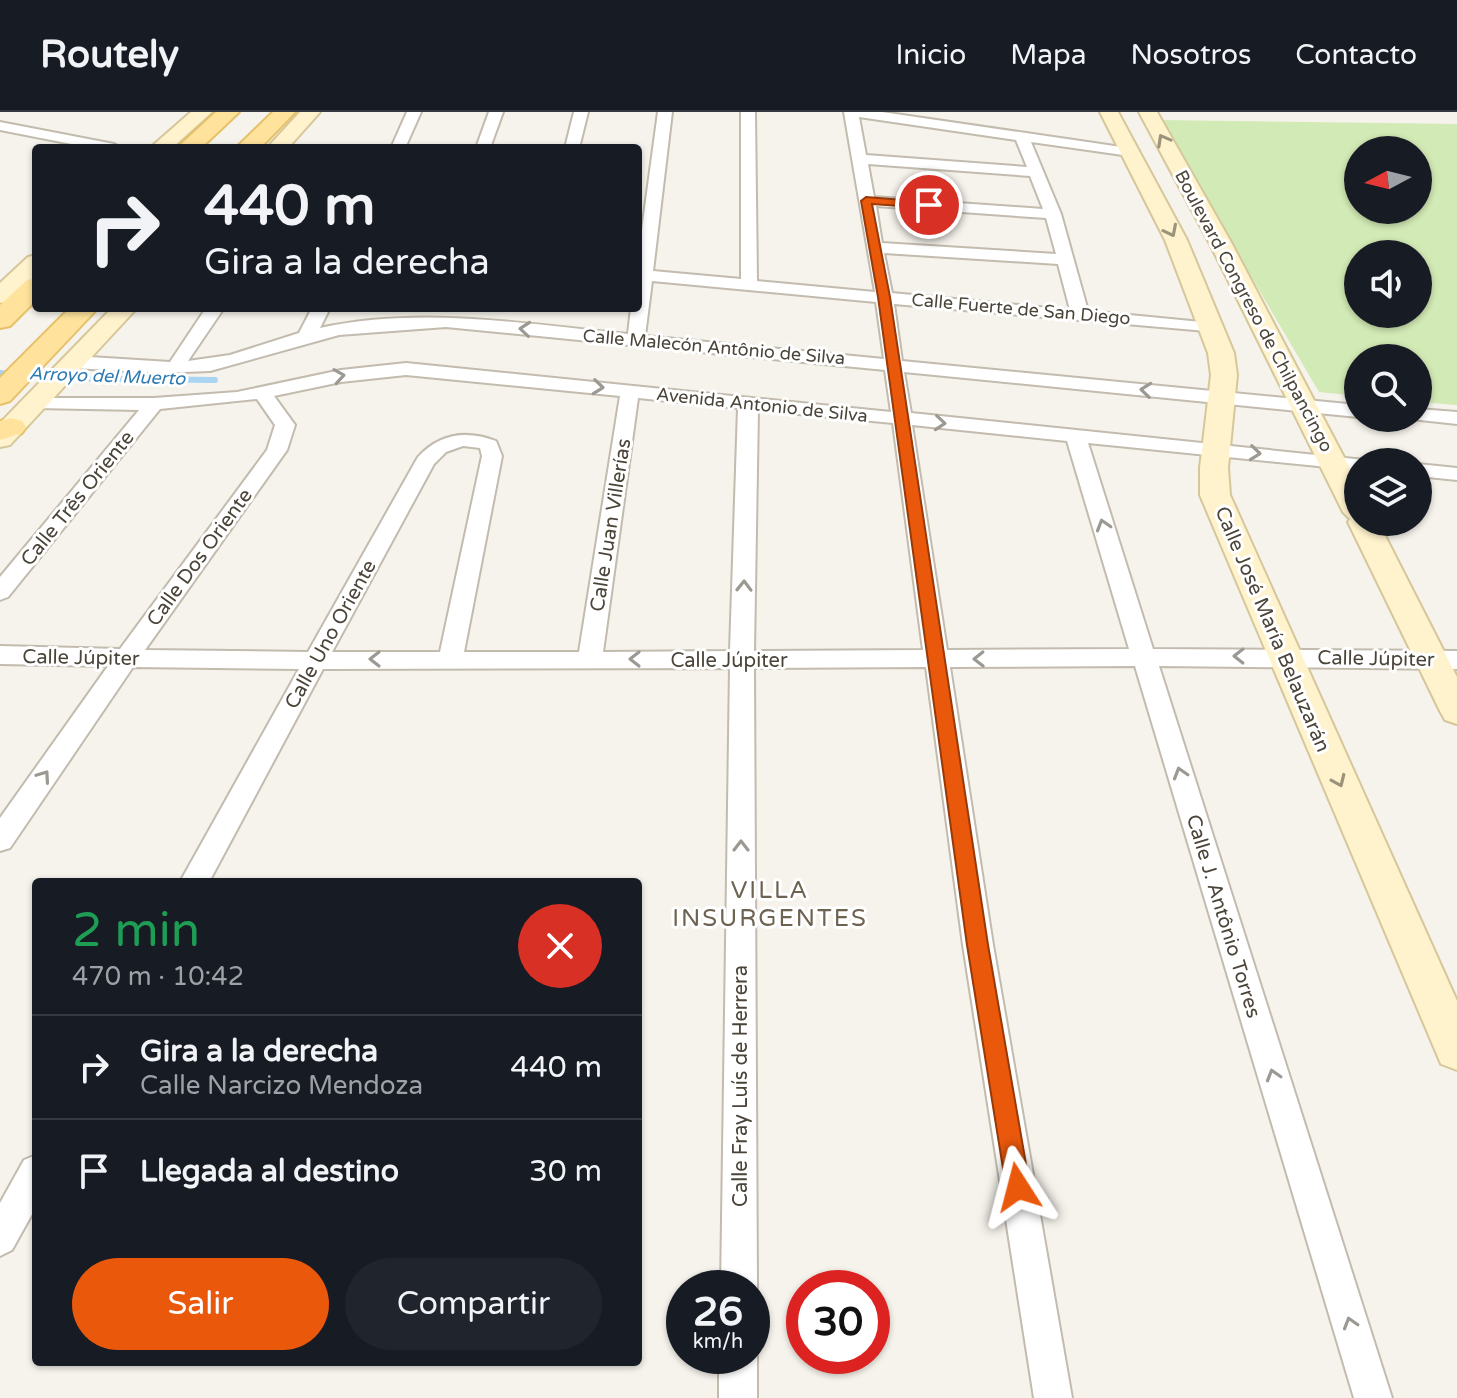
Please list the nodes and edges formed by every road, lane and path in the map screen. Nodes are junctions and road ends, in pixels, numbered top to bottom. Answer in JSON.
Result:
{"nodes":[{"id":1,"x":203,"y":112,"type":"edge"},
{"id":2,"x":229,"y":112,"type":"edge"},
{"id":3,"x":285,"y":112,"type":"edge"},
{"id":4,"x":311,"y":112,"type":"edge"},
{"id":5,"x":414,"y":112,"type":"edge"},
{"id":6,"x":496,"y":112,"type":"edge"},
{"id":7,"x":581,"y":112,"type":"edge"},
{"id":8,"x":665,"y":112,"type":"edge"},
{"id":9,"x":748,"y":112,"type":"edge"},
{"id":10,"x":852,"y":112,"type":"edge"},
{"id":11,"x":1109,"y":112,"type":"edge"},
{"id":12,"x":1148,"y":112,"type":"edge"},
{"id":13,"x":0,"y":126,"type":"edge"},
{"id":14,"x":1021,"y":135,"type":"junction"},
{"id":15,"x":93,"y":144,"type":"edge"},
{"id":16,"x":165,"y":144,"type":"edge"},
{"id":17,"x":193,"y":144,"type":"edge"},
{"id":18,"x":251,"y":144,"type":"edge"},
{"id":19,"x":281,"y":144,"type":"edge"},
{"id":20,"x":400,"y":144,"type":"edge"},
{"id":21,"x":484,"y":144,"type":"edge"},
{"id":22,"x":573,"y":144,"type":"edge"},
{"id":23,"x":1130,"y":152,"type":"junction"},
{"id":24,"x":858,"y":159,"type":"junction"},
{"id":25,"x":1035,"y":172,"type":"junction"},
{"id":26,"x":866,"y":201,"type":"junction"},
{"id":27,"x":1053,"y":214,"type":"junction"},
{"id":28,"x":874,"y":247,"type":"junction"},
{"id":29,"x":1067,"y":260,"type":"junction"},
{"id":30,"x":642,"y":268,"type":"edge"},
{"id":31,"x":642,"y":275,"type":"edge"},
{"id":32,"x":749,"y":283,"type":"junction"},
{"id":33,"x":884,"y":297,"type":"junction"},
{"id":34,"x":81,"y":312,"type":"edge"},
{"id":35,"x":121,"y":312,"type":"edge"},
{"id":36,"x":212,"y":312,"type":"edge"},
{"id":37,"x":319,"y":312,"type":"edge"},
{"id":38,"x":638,"y":312,"type":"edge"},
{"id":39,"x":1080,"y":314,"type":"junction"},
{"id":40,"x":1212,"y":328,"type":"junction"},
{"id":41,"x":306,"y":337,"type":"junction"},
{"id":42,"x":636,"y":339,"type":"junction"},
{"id":43,"x":176,"y":366,"type":"junction"},
{"id":44,"x":892,"y":367,"type":"junction"},
{"id":45,"x":55,"y":381,"type":"junction"},
{"id":46,"x":630,"y":390,"type":"junction"},
{"id":47,"x":4,"y":391,"type":"edge"},
{"id":48,"x":263,"y":394,"type":"junction"},
{"id":49,"x":1223,"y":398,"type":"junction"},
{"id":50,"x":748,"y":403,"type":"junction"},
{"id":51,"x":154,"y":404,"type":"junction"},
{"id":52,"x":1304,"y":407,"type":"junction"},
{"id":53,"x":1344,"y":410,"type":"edge"},
{"id":54,"x":901,"y":415,"type":"junction"},
{"id":55,"x":1432,"y":416,"type":"edge"},
{"id":56,"x":1457,"y":418,"type":"edge"},
{"id":57,"x":4,"y":432,"type":"edge"},
{"id":58,"x":1075,"y":434,"type":"junction"},
{"id":59,"x":1217,"y":449,"type":"junction"},
{"id":60,"x":1344,"y":459,"type":"edge"},
{"id":61,"x":1344,"y":462,"type":"edge"},
{"id":62,"x":1432,"y":471,"type":"edge"},
{"id":63,"x":1457,"y":474,"type":"edge"},
{"id":64,"x":1371,"y":536,"type":"edge"},
{"id":65,"x":0,"y":592,"type":"edge"},
{"id":66,"x":0,"y":655,"type":"edge"},
{"id":67,"x":1143,"y":655,"type":"junction"},
{"id":68,"x":1284,"y":657,"type":"junction"},
{"id":69,"x":126,"y":659,"type":"junction"},
{"id":70,"x":316,"y":659,"type":"junction"},
{"id":71,"x":590,"y":659,"type":"junction"},
{"id":72,"x":450,"y":660,"type":"junction"},
{"id":73,"x":742,"y":660,"type":"junction"},
{"id":74,"x":935,"y":660,"type":"junction"},
{"id":75,"x":1444,"y":660,"type":"edge"},
{"id":76,"x":1457,"y":711,"type":"edge"},
{"id":77,"x":0,"y":840,"type":"edge"},
{"id":78,"x":196,"y":878,"type":"edge"},
{"id":79,"x":1457,"y":1050,"type":"edge"},
{"id":80,"x":32,"y":1179,"type":"edge"},
{"id":81,"x":0,"y":1238,"type":"edge"},
{"id":82,"x":739,"y":1270,"type":"edge"},
{"id":83,"x":738,"y":1374,"type":"edge"},
{"id":84,"x":738,"y":1398,"type":"edge"},
{"id":85,"x":1053,"y":1398,"type":"edge"},
{"id":86,"x":1373,"y":1398,"type":"edge"}],
"edges":[{"from":1,"to":16,"type":"street"},
{"from":2,"to":17,"type":"main road"},
{"from":3,"to":18,"type":"main road"},
{"from":4,"to":19,"type":"street"},
{"from":5,"to":20,"type":"street"},
{"from":6,"to":21,"type":"street"},
{"from":7,"to":22,"type":"street"},
{"from":8,"to":30,"type":"street"},
{"from":9,"to":32,"type":"street"},
{"from":10,"to":14,"type":"street"},
{"from":10,"to":24,"type":"street"},
{"from":11,"to":23,"type":"street","name":"Calle José María Belauzarán"},
{"from":52,"to":12,"type":"street","name":"Boulevard Congreso de Chilpancingo","one_way":true},
{"from":13,"to":15,"type":"street"},
{"from":14,"to":23,"type":"street"},
{"from":14,"to":25,"type":"street"},
{"from":23,"to":40,"type":"street","name":"Calle José María Belauzarán","one_way":true},
{"from":24,"to":25,"type":"street"},
{"from":24,"to":26,"type":"street"},
{"from":25,"to":27,"type":"street"},
{"from":26,"to":27,"type":"street"},
{"from":26,"to":28,"type":"street"},
{"from":27,"to":29,"type":"street"},
{"from":28,"to":29,"type":"street"},
{"from":28,"to":33,"type":"street"},
{"from":29,"to":39,"type":"street"},
{"from":31,"to":32,"type":"street","name":"Calle Fuerte de San Diego"},
{"from":32,"to":33,"type":"street","name":"Calle Fuerte de San Diego"},
{"from":33,"to":39,"type":"street","name":"Calle Fuerte de San Diego"},
{"from":33,"to":44,"type":"street"},
{"from":34,"to":47,"type":"main road"},
{"from":35,"to":45,"type":"street"},
{"from":36,"to":43,"type":"street"},
{"from":37,"to":41,"type":"street"},
{"from":38,"to":42,"type":"street"},
{"from":39,"to":40,"type":"street","name":"Calle Fuerte de San Diego"},
{"from":40,"to":49,"type":"street","name":"Calle José María Belauzarán"},
{"from":42,"to":41,"type":"street","name":"Calle Malecón Antônio de Silva","one_way":true},
{"from":41,"to":43,"type":"street","name":"Calle Malecón Antônio de Silva"},
{"from":42,"to":44,"type":"street","name":"Calle Malecón Antônio de Silva"},
{"from":43,"to":45,"type":"street","name":"Calle Malecón Antônio de Silva"},
{"from":49,"to":44,"type":"street","name":"Calle Malecón Antônio de Silva","one_way":true},
{"from":44,"to":54,"type":"street"},
{"from":45,"to":51,"type":"street","name":"Avenida Antonio de Silva"},
{"from":45,"to":57,"type":"street"},
{"from":48,"to":46,"type":"street","name":"Avenida Antonio de Silva","one_way":true},
{"from":46,"to":50,"type":"street","name":"Avenida Antonio de Silva"},
{"from":46,"to":71,"type":"street","name":"Calle Juan Villerías"},
{"from":48,"to":51,"type":"street","name":"Avenida Antonio de Silva"},
{"from":48,"to":69,"type":"street","name":"Calle Dos Oriente"},
{"from":49,"to":52,"type":"street","name":"Calle Malecón Antônio de Silva"},
{"from":49,"to":59,"type":"street","name":"Calle José María Belauzarán"},
{"from":50,"to":54,"type":"street","name":"Avenida Antonio de Silva"},
{"from":73,"to":50,"type":"street","name":"Calle Fray Luís de Herrera","one_way":true},
{"from":51,"to":65,"type":"street","name":"Calle Três Oriente"},
{"from":52,"to":53,"type":"street","name":"Calle Malecón Antônio de Silva"},
{"from":52,"to":60,"type":"street","name":"Boulevard Congreso de Chilpancingo"},
{"from":54,"to":58,"type":"street","name":"Avenida Antonio de Silva","one_way":true},
{"from":54,"to":74,"type":"street"},
{"from":55,"to":56,"type":"street"},
{"from":58,"to":59,"type":"street","name":"Avenida Antonio de Silva"},
{"from":67,"to":58,"type":"street","name":"Calle J. Antônio Torres","one_way":true},
{"from":59,"to":61,"type":"street","name":"Avenida Antonio de Silva","one_way":true},
{"from":59,"to":68,"type":"street","name":"Calle José María Belauzarán"},
{"from":62,"to":63,"type":"street"},
{"from":64,"to":75,"type":"street"},
{"from":66,"to":69,"type":"street","name":"Calle Júpiter"},
{"from":68,"to":67,"type":"street","name":"Calle Júpiter","one_way":true},
{"from":67,"to":74,"type":"street","name":"Calle Júpiter","one_way":true},
{"from":86,"to":67,"type":"street","name":"Calle J. Antônio Torres","one_way":true},
{"from":68,"to":75,"type":"street","name":"Calle Júpiter"},
{"from":68,"to":79,"type":"street","name":"Calle José María Belauzarán","one_way":true},
{"from":69,"to":70,"type":"street","name":"Calle Júpiter"},
{"from":77,"to":69,"type":"street","name":"Calle Dos Oriente","one_way":true},
{"from":72,"to":70,"type":"street","name":"Calle Júpiter","one_way":true},
{"from":70,"to":72,"type":"street","name":"Calle Uno Oriente"},
{"from":70,"to":78,"type":"street","name":"Calle Uno Oriente"},
{"from":71,"to":72,"type":"street","name":"Calle Júpiter"},
{"from":73,"to":71,"type":"street","name":"Calle Júpiter","one_way":true},
{"from":73,"to":74,"type":"street","name":"Calle Júpiter"},
{"from":82,"to":73,"type":"street","name":"Calle Fray Luís de Herrera","one_way":true},
{"from":74,"to":85,"type":"street"},
{"from":75,"to":76,"type":"street"},
{"from":80,"to":81,"type":"street"},
{"from":83,"to":84,"type":"street"}]}
